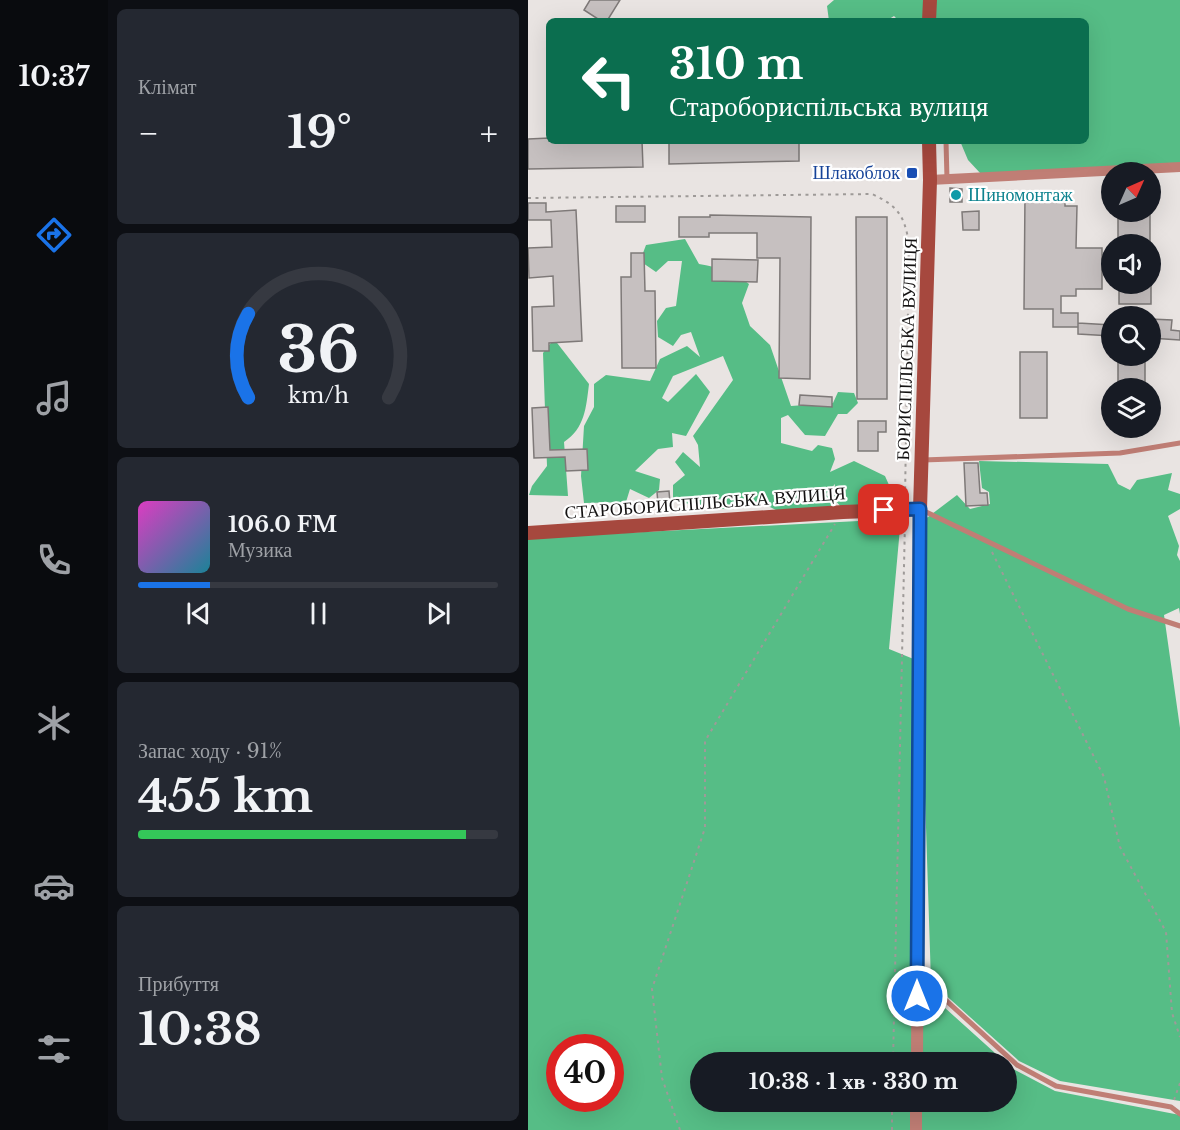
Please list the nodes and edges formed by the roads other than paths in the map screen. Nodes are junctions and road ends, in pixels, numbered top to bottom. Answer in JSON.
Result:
{"nodes":[{"id":1,"x":930,"y":0,"type":"edge"},
{"id":2,"x":929,"y":18,"type":"edge"},
{"id":3,"x":929,"y":144,"type":"edge"},
{"id":4,"x":946,"y":144,"type":"edge"},
{"id":5,"x":1180,"y":167,"type":"edge"},
{"id":6,"x":947,"y":179,"type":"junction"},
{"id":7,"x":930,"y":180,"type":"junction"},
{"id":8,"x":1180,"y":443,"type":"edge"},
{"id":9,"x":922,"y":460,"type":"junction"},
{"id":10,"x":920,"y":509,"type":"junction"},
{"id":11,"x":528,"y":533,"type":"edge"},
{"id":12,"x":1180,"y":626,"type":"edge"},
{"id":13,"x":917,"y":974,"type":"junction"},
{"id":14,"x":916,"y":1052,"type":"edge"},
{"id":15,"x":916,"y":1112,"type":"edge"},
{"id":16,"x":1180,"y":1114,"type":"edge"},
{"id":17,"x":916,"y":1130,"type":"edge"}],
"edges":[{"from":1,"to":2,"type":"main road"},
{"from":3,"to":7,"type":"main road","name":"БОРИСПІЛЬСЬКА ВУЛИЦЯ"},
{"from":4,"to":6,"type":"lane"},
{"from":5,"to":6,"type":"street"},
{"from":6,"to":7,"type":"street"},
{"from":7,"to":9,"type":"main road","name":"БОРИСПІЛЬСЬКА ВУЛИЦЯ"},
{"from":8,"to":9,"type":"lane"},
{"from":9,"to":10,"type":"main road","name":"БОРИСПІЛЬСЬКА ВУЛИЦЯ"},
{"from":10,"to":11,"type":"main road","name":"СТАРОБОРИСПІЛЬСЬКА ВУЛИЦЯ"},
{"from":10,"to":12,"type":"lane"},
{"from":10,"to":13,"type":"street","name":"БОРИСПІЛЬСЬКА ВУЛИЦЯ"},
{"from":13,"to":14,"type":"street","name":"БОРИСПІЛЬСЬКА ВУЛИЦЯ"},
{"from":13,"to":16,"type":"lane"},
{"from":15,"to":17,"type":"street"}]}
